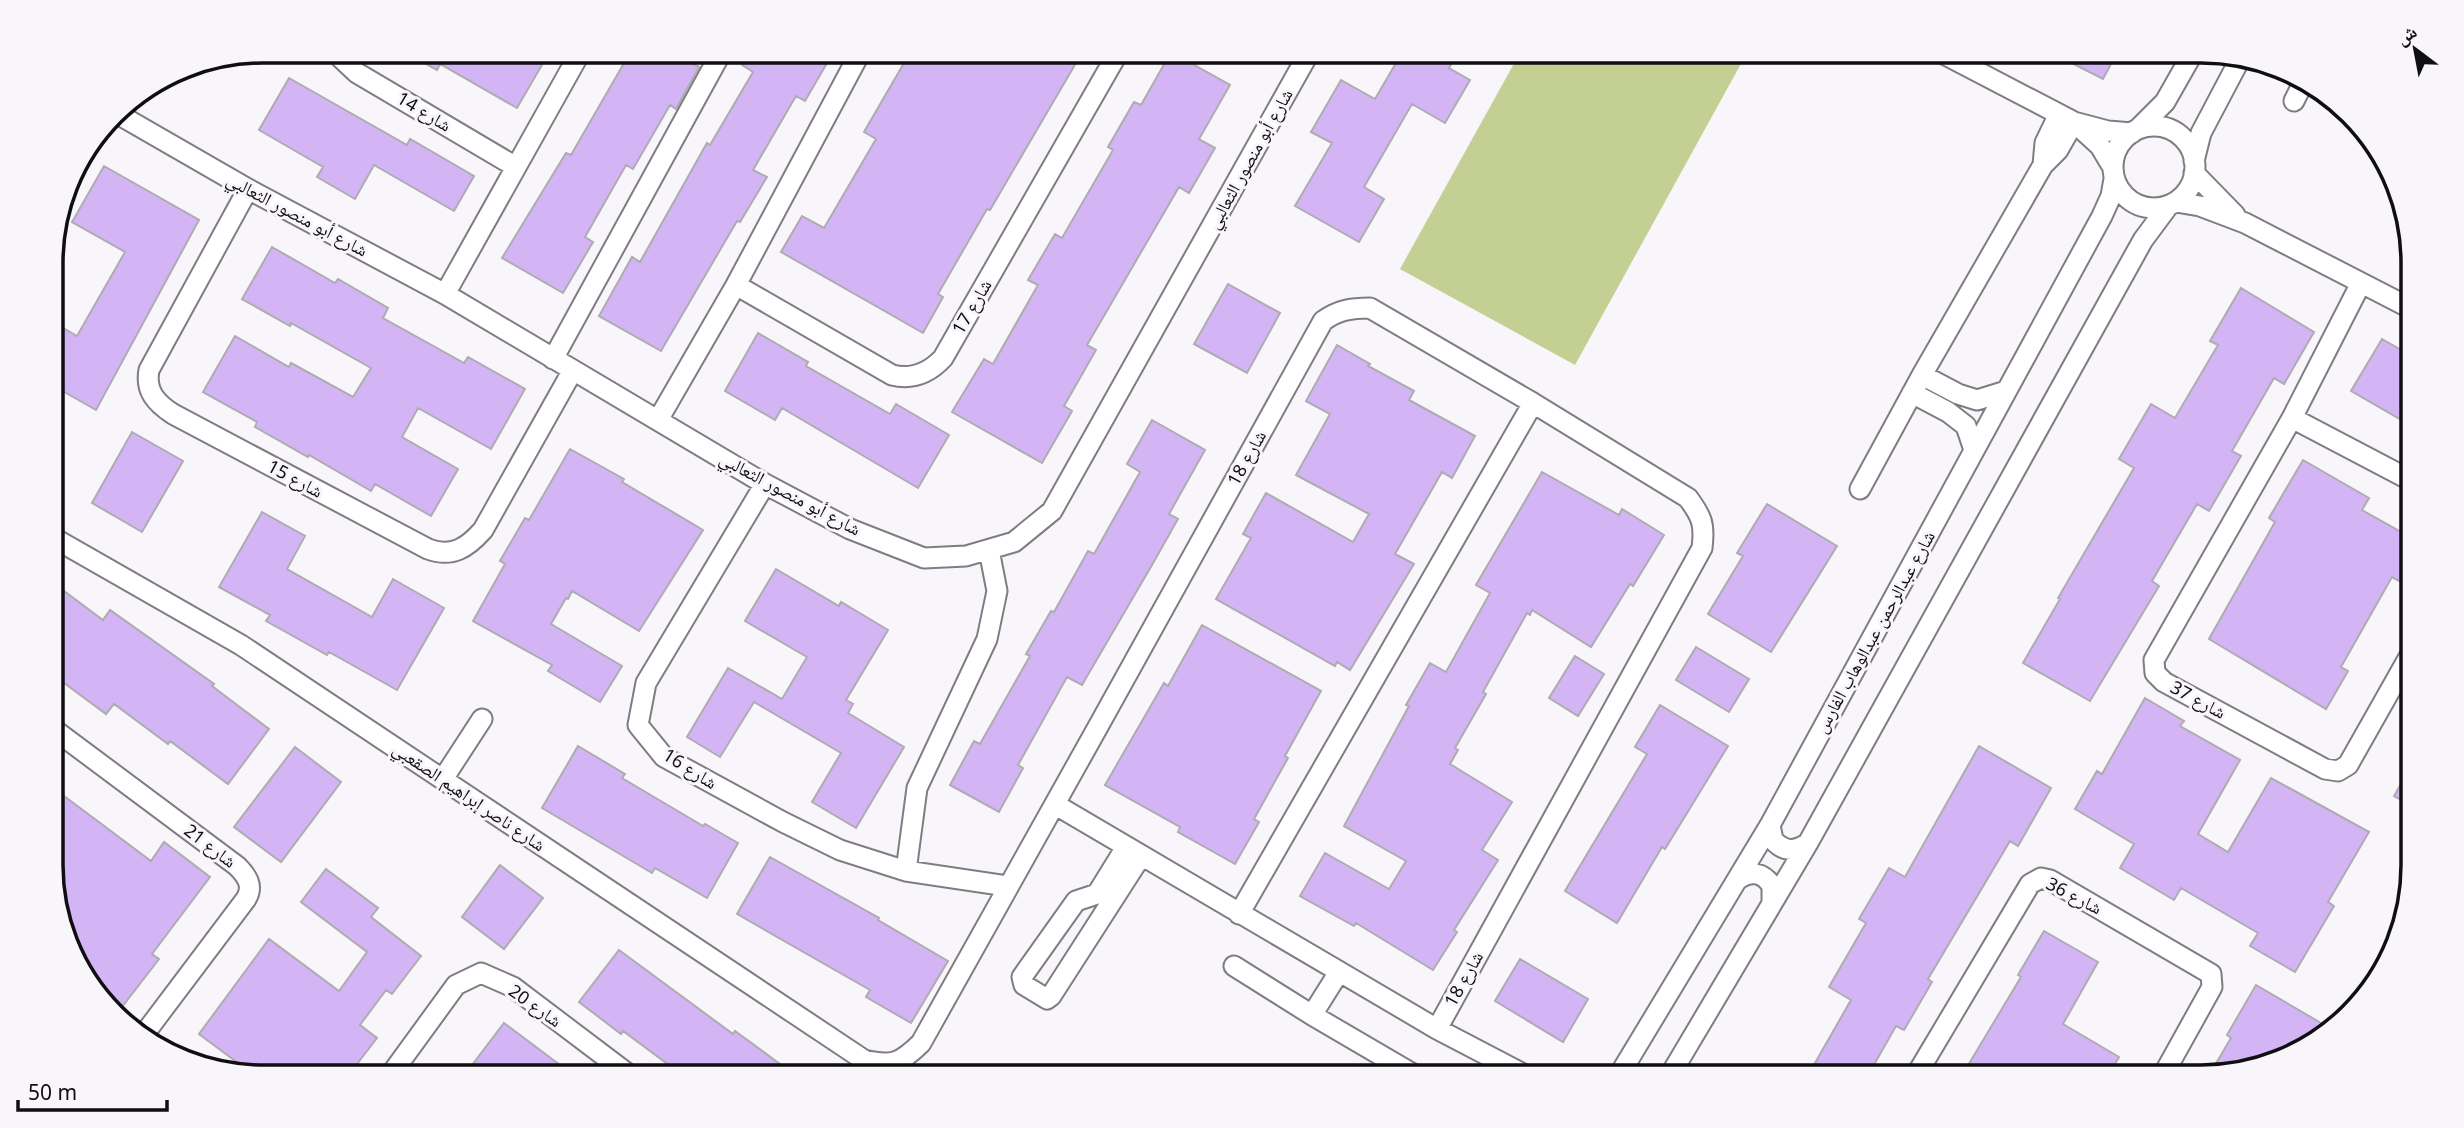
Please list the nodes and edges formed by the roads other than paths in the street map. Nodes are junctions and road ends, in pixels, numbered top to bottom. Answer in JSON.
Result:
{"nodes":[{"id":1,"x":347,"y":63,"type":"edge"},
{"id":2,"x":574,"y":63,"type":"edge"},
{"id":3,"x":715,"y":63,"type":"edge"},
{"id":4,"x":855,"y":63,"type":"edge"},
{"id":5,"x":1111,"y":63,"type":"edge"},
{"id":6,"x":1303,"y":63,"type":"edge"},
{"id":7,"x":1981,"y":63,"type":"edge"},
{"id":8,"x":2186,"y":63,"type":"edge"},
{"id":9,"x":2236,"y":66,"type":"edge"},
{"id":10,"x":2300,"y":89,"type":"edge"},
{"id":11,"x":2294,"y":102,"type":"dead end"},
{"id":12,"x":2066,"y":118,"type":"junction"},
{"id":13,"x":126,"y":119,"type":"edge"},
{"id":14,"x":2135,"y":131,"type":"junction"},
{"id":15,"x":516,"y":167,"type":"junction"},
{"id":16,"x":2194,"y":167,"type":"junction"},
{"id":17,"x":2113,"y":172,"type":"junction"},
{"id":18,"x":248,"y":189,"type":"junction"},
{"id":19,"x":2173,"y":204,"type":"junction"},
{"id":20,"x":2245,"y":223,"type":"junction"},
{"id":21,"x":2361,"y":283,"type":"junction"},
{"id":22,"x":736,"y":285,"type":"junction"},
{"id":23,"x":445,"y":295,"type":"junction"},
{"id":24,"x":2401,"y":303,"type":"edge"},
{"id":25,"x":553,"y":359,"type":"junction"},
{"id":26,"x":573,"y":370,"type":"junction"},
{"id":27,"x":1922,"y":375,"type":"junction"},
{"id":28,"x":2006,"y":391,"type":"junction"},
{"id":29,"x":1912,"y":393,"type":"junction"},
{"id":30,"x":1533,"y":404,"type":"junction"},
{"id":31,"x":2292,"y":418,"type":"junction"},
{"id":32,"x":658,"y":420,"type":"junction"},
{"id":33,"x":1974,"y":450,"type":"junction"},
{"id":34,"x":2401,"y":475,"type":"edge"},
{"id":35,"x":765,"y":484,"type":"junction"},
{"id":36,"x":1860,"y":489,"type":"dead end"},
{"id":37,"x":63,"y":543,"type":"edge"},
{"id":38,"x":989,"y":550,"type":"junction"},
{"id":39,"x":2401,"y":671,"type":"edge"},
{"id":40,"x":482,"y":719,"type":"dead end"},
{"id":41,"x":63,"y":736,"type":"edge"},
{"id":42,"x":443,"y":779,"type":"junction"},
{"id":43,"x":1056,"y":805,"type":"junction"},
{"id":44,"x":1770,"y":825,"type":"junction"},
{"id":45,"x":1808,"y":843,"type":"junction"},
{"id":46,"x":1134,"y":852,"type":"junction"},
{"id":47,"x":906,"y":871,"type":"junction"},
{"id":48,"x":1737,"y":880,"type":"junction"},
{"id":49,"x":1007,"y":886,"type":"junction"},
{"id":50,"x":1104,"y":899,"type":"junction"},
{"id":51,"x":1772,"y":902,"type":"junction"},
{"id":52,"x":1239,"y":914,"type":"junction"},
{"id":53,"x":1234,"y":966,"type":"dead end"},
{"id":54,"x":1339,"y":972,"type":"junction"},
{"id":55,"x":1312,"y":1015,"type":"junction"},
{"id":56,"x":148,"y":1028,"type":"edge"},
{"id":57,"x":1437,"y":1029,"type":"junction"},
{"id":58,"x":880,"y":1064,"type":"joint"},
{"id":59,"x":398,"y":1065,"type":"edge"},
{"id":60,"x":616,"y":1065,"type":"edge"},
{"id":61,"x":1397,"y":1065,"type":"edge"},
{"id":62,"x":1500,"y":1065,"type":"edge"},
{"id":63,"x":1625,"y":1065,"type":"edge"},
{"id":64,"x":1676,"y":1065,"type":"edge"},
{"id":65,"x":1922,"y":1065,"type":"edge"},
{"id":66,"x":2169,"y":1065,"type":"edge"}],
"edges":[{"from":1,"to":15,"type":"street","name":"شارع 14"},
{"from":2,"to":15,"type":"street"},
{"from":3,"to":25,"type":"street"},
{"from":4,"to":22,"type":"street"},
{"from":5,"to":22,"type":"street","name":"شارع 17"},
{"from":6,"to":38,"type":"street","name":"شارع أبو منصور الثعالبي"},
{"from":7,"to":12,"type":"street"},
{"from":8,"to":14,"type":"street"},
{"from":9,"to":16,"type":"street"},
{"from":10,"to":11,"type":"street"},
{"from":12,"to":14,"type":"street"},
{"from":12,"to":17,"type":"street"},
{"from":12,"to":27,"type":"street"},
{"from":13,"to":18,"type":"street","name":"شارع أبو منصور الثعالبي"},
{"from":14,"to":16,"type":"street"},
{"from":14,"to":17,"type":"street"},
{"from":15,"to":23,"type":"street"},
{"from":16,"to":19,"type":"street"},
{"from":16,"to":20,"type":"street"},
{"from":17,"to":19,"type":"street"},
{"from":17,"to":28,"type":"street","name":"شارع عبدالرحمن عبدالوهاب الفارس"},
{"from":18,"to":23,"type":"street","name":"شارع أبو منصور الثعالبي"},
{"from":18,"to":26,"type":"street","name":"شارع 15"},
{"from":19,"to":20,"type":"street"},
{"from":19,"to":45,"type":"street"},
{"from":20,"to":21,"type":"street"},
{"from":21,"to":24,"type":"street"},
{"from":21,"to":31,"type":"street","name":"شارع 37"},
{"from":22,"to":32,"type":"street"},
{"from":23,"to":25,"type":"street","name":"شارع أبو منصور الثعالبي"},
{"from":25,"to":26,"type":"street","name":"شارع أبو منصور الثعالبي"},
{"from":26,"to":32,"type":"street","name":"شارع أبو منصور الثعالبي"},
{"from":27,"to":28,"type":"street"},
{"from":27,"to":29,"type":"street"},
{"from":28,"to":33,"type":"street","name":"شارع عبدالرحمن عبدالوهاب الفارس"},
{"from":29,"to":33,"type":"street"},
{"from":29,"to":36,"type":"street"},
{"from":30,"to":43,"type":"street","name":"شارع 18"},
{"from":30,"to":52,"type":"street"},
{"from":30,"to":57,"type":"street","name":"شارع 18"},
{"from":31,"to":34,"type":"street"},
{"from":31,"to":39,"type":"street","name":"شارع 37"},
{"from":32,"to":35,"type":"street","name":"شارع أبو منصور الثعالبي"},
{"from":33,"to":44,"type":"street","name":"شارع عبدالرحمن عبدالوهاب الفارس"},
{"from":35,"to":38,"type":"street","name":"شارع أبو منصور الثعالبي"},
{"from":35,"to":47,"type":"street","name":"شارع 16"},
{"from":37,"to":42,"type":"street","name":"شارع ناصر إبراهيم الصقعبي"},
{"from":38,"to":47,"type":"street"},
{"from":40,"to":42,"type":"street"},
{"from":41,"to":56,"type":"street","name":"شارع 21"},
{"from":42,"to":58,"type":"street","name":"شارع ناصر إبراهيم الصقعبي"},
{"from":43,"to":46,"type":"street"},
{"from":43,"to":49,"type":"street","name":"شارع 18"},
{"from":44,"to":45,"type":"street"},
{"from":44,"to":48,"type":"street","name":"شارع عبدالرحمن عبدالوهاب الفارس"},
{"from":45,"to":51,"type":"street"},
{"from":46,"to":50,"type":"street"},
{"from":46,"to":52,"type":"street"},
{"from":47,"to":49,"type":"street","name":"شارع 16"},
{"from":48,"to":51,"type":"street"},
{"from":48,"to":63,"type":"street","name":"شارع عبدالرحمن عبدالوهاب الفارس"},
{"from":49,"to":58,"type":"street","name":"شارع 18"},
{"from":50,"to":50,"type":"street"},
{"from":51,"to":64,"type":"street"},
{"from":52,"to":54,"type":"street"},
{"from":53,"to":55,"type":"street"},
{"from":54,"to":55,"type":"street"},
{"from":54,"to":57,"type":"street"},
{"from":55,"to":61,"type":"street"},
{"from":57,"to":62,"type":"street"},
{"from":59,"to":60,"type":"street","name":"شارع 20"},
{"from":65,"to":66,"type":"street","name":"شارع 36"}]}
